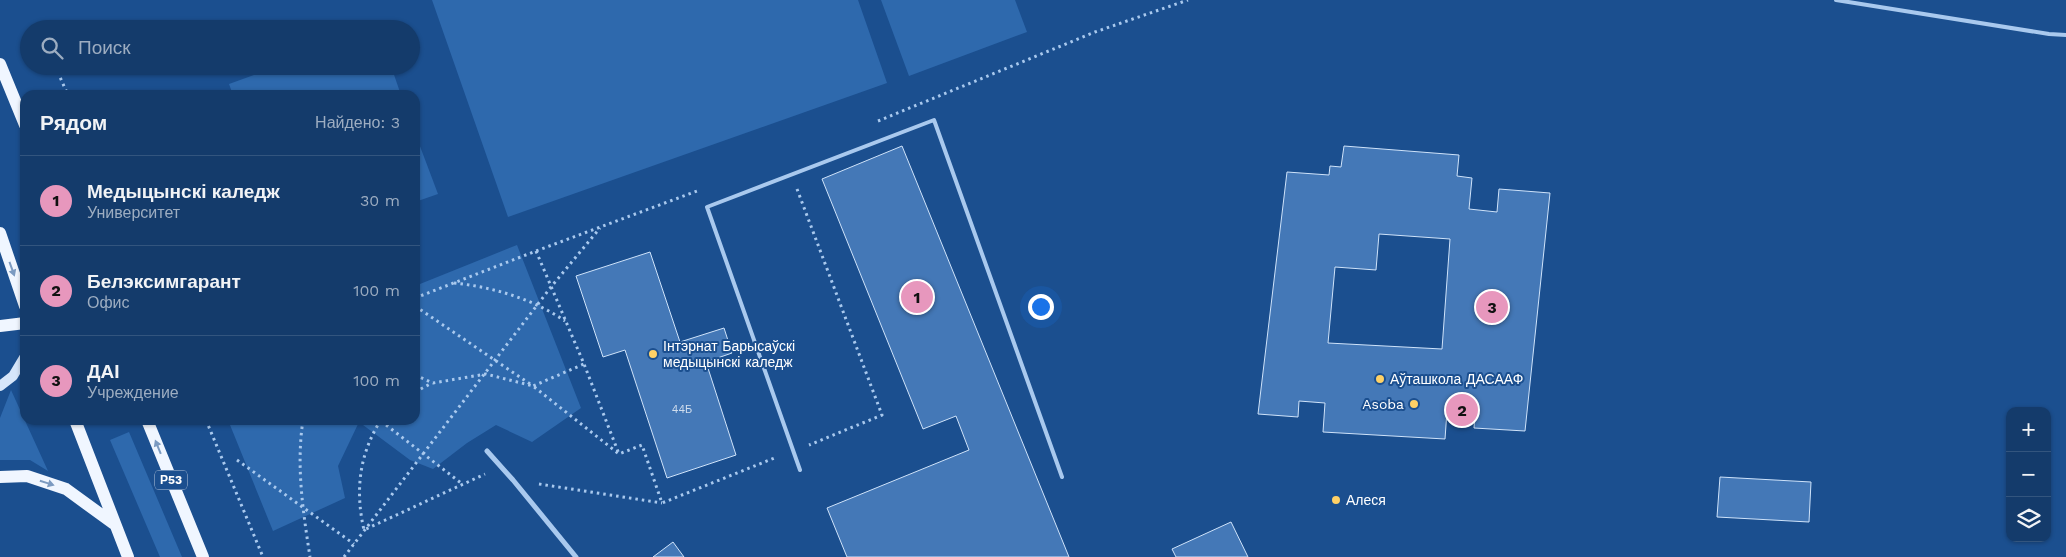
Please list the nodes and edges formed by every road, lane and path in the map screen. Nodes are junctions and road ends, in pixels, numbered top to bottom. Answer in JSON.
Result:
{"nodes":[{"id":1,"x":1188,"y":0,"type":"edge"},
{"id":2,"x":1836,"y":0,"type":"edge"},
{"id":3,"x":2066,"y":35,"type":"edge"},
{"id":4,"x":0,"y":64,"type":"edge"},
{"id":5,"x":60,"y":75,"type":"edge"},
{"id":6,"x":66,"y":90,"type":"edge"},
{"id":7,"x":20,"y":114,"type":"edge"},
{"id":8,"x":876,"y":121,"type":"dead end"},
{"id":9,"x":791,"y":175,"type":"junction"},
{"id":10,"x":701,"y":190,"type":"dead end"},
{"id":11,"x":600,"y":228,"type":"junction"},
{"id":12,"x":0,"y":233,"type":"edge"},
{"id":13,"x":536,"y":251,"type":"junction"},
{"id":14,"x":454,"y":283,"type":"junction"},
{"id":15,"x":551,"y":287,"type":"junction"},
{"id":16,"x":20,"y":291,"type":"edge"},
{"id":17,"x":420,"y":296,"type":"edge"},
{"id":18,"x":537,"y":305,"type":"junction"},
{"id":19,"x":420,"y":309,"type":"edge"},
{"id":20,"x":566,"y":322,"type":"junction"},
{"id":21,"x":20,"y":324,"type":"edge"},
{"id":22,"x":0,"y":326,"type":"edge"},
{"id":23,"x":495,"y":361,"type":"junction"},
{"id":24,"x":20,"y":364,"type":"edge"},
{"id":25,"x":584,"y":364,"type":"junction"},
{"id":26,"x":486,"y":374,"type":"junction"},
{"id":27,"x":420,"y":377,"type":"edge"},
{"id":28,"x":432,"y":383,"type":"junction"},
{"id":29,"x":0,"y":386,"type":"edge"},
{"id":30,"x":533,"y":386,"type":"junction"},
{"id":31,"x":420,"y":389,"type":"edge"},
{"id":32,"x":77,"y":425,"type":"edge"},
{"id":33,"x":149,"y":425,"type":"edge"},
{"id":34,"x":208,"y":425,"type":"edge"},
{"id":35,"x":302,"y":425,"type":"edge"},
{"id":36,"x":378,"y":425,"type":"edge"},
{"id":37,"x":387,"y":425,"type":"edge"},
{"id":38,"x":487,"y":451,"type":"dead end"},
{"id":39,"x":793,"y":451,"type":"junction"},
{"id":40,"x":424,"y":454,"type":"junction"},
{"id":41,"x":619,"y":454,"type":"junction"},
{"id":42,"x":237,"y":460,"type":"dead end"},
{"id":43,"x":502,"y":467,"type":"junction"},
{"id":44,"x":800,"y":470,"type":"dead end"},
{"id":45,"x":0,"y":477,"type":"edge"},
{"id":46,"x":1062,"y":478,"type":"dead end"},
{"id":47,"x":513,"y":480,"type":"junction"},
{"id":48,"x":462,"y":483,"type":"junction"},
{"id":49,"x":662,"y":503,"type":"junction"},
{"id":50,"x":303,"y":508,"type":"junction"},
{"id":51,"x":114,"y":524,"type":"junction"},
{"id":52,"x":364,"y":530,"type":"junction"},
{"id":53,"x":354,"y":544,"type":"junction"},
{"id":54,"x":128,"y":557,"type":"edge"},
{"id":55,"x":203,"y":557,"type":"edge"},
{"id":56,"x":263,"y":557,"type":"edge"},
{"id":57,"x":310,"y":557,"type":"edge"},
{"id":58,"x":344,"y":557,"type":"edge"},
{"id":59,"x":576,"y":557,"type":"edge"}],
"edges":[{"from":1,"to":8,"type":"path"},
{"from":2,"to":3,"type":"lane"},
{"from":4,"to":7,"type":"main road"},
{"from":5,"to":6,"type":"path"},
{"from":9,"to":39,"type":"lane"},
{"from":9,"to":39,"type":"path"},
{"from":9,"to":46,"type":"lane"},
{"from":10,"to":11,"type":"path"},
{"from":11,"to":13,"type":"path"},
{"from":11,"to":15,"type":"path"},
{"from":12,"to":16,"type":"main road","one_way":true},
{"from":13,"to":14,"type":"path"},
{"from":13,"to":15,"type":"path"},
{"from":14,"to":17,"type":"path"},
{"from":14,"to":18,"type":"path"},
{"from":15,"to":18,"type":"path"},
{"from":15,"to":20,"type":"path"},
{"from":18,"to":20,"type":"path"},
{"from":18,"to":23,"type":"path"},
{"from":19,"to":23,"type":"path"},
{"from":20,"to":25,"type":"path"},
{"from":21,"to":22,"type":"main road"},
{"from":23,"to":26,"type":"path"},
{"from":23,"to":30,"type":"path"},
{"from":24,"to":29,"type":"main road"},
{"from":25,"to":30,"type":"path"},
{"from":25,"to":41,"type":"path"},
{"from":26,"to":28,"type":"path"},
{"from":26,"to":30,"type":"path"},
{"from":26,"to":40,"type":"path"},
{"from":27,"to":28,"type":"path"},
{"from":28,"to":31,"type":"path"},
{"from":30,"to":41,"type":"path"},
{"from":32,"to":51,"type":"main road"},
{"from":55,"to":33,"type":"main road","number":"Р53","one_way":true},
{"from":34,"to":56,"type":"path"},
{"from":35,"to":50,"type":"path"},
{"from":36,"to":52,"type":"path"},
{"from":37,"to":40,"type":"path"},
{"from":38,"to":43,"type":"street"},
{"from":39,"to":44,"type":"lane"},
{"from":39,"to":49,"type":"path"},
{"from":40,"to":48,"type":"path"},
{"from":40,"to":52,"type":"path"},
{"from":41,"to":49,"type":"path"},
{"from":42,"to":50,"type":"path"},
{"from":43,"to":47,"type":"street"},
{"from":43,"to":48,"type":"path"},
{"from":45,"to":51,"type":"main road","one_way":true},
{"from":47,"to":49,"type":"path"},
{"from":47,"to":59,"type":"street"},
{"from":48,"to":52,"type":"path"},
{"from":50,"to":53,"type":"path"},
{"from":50,"to":57,"type":"path"},
{"from":51,"to":54,"type":"main road"},
{"from":52,"to":53,"type":"path"},
{"from":53,"to":58,"type":"path"}]}
